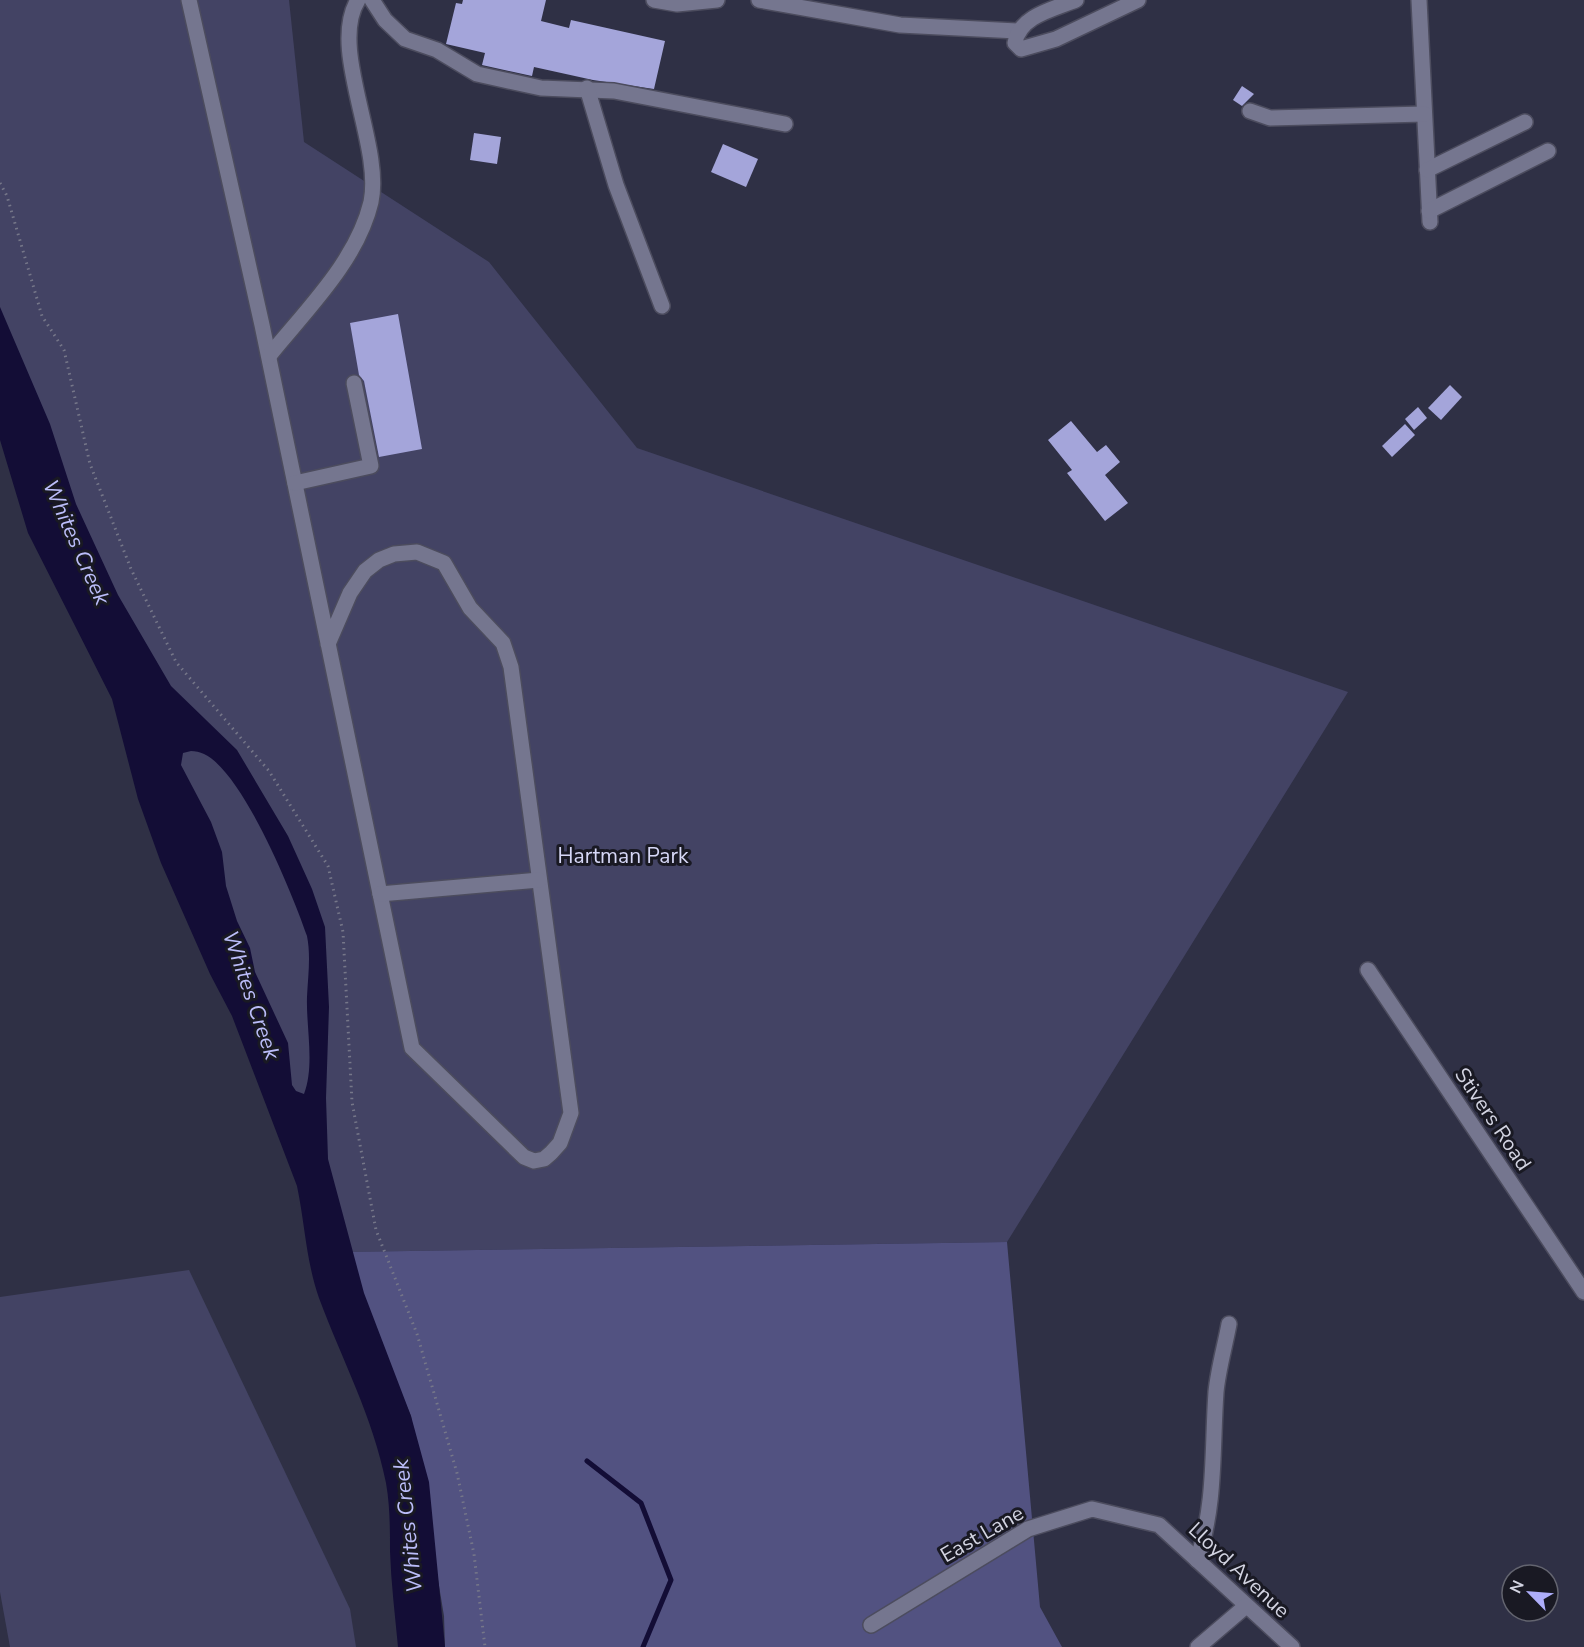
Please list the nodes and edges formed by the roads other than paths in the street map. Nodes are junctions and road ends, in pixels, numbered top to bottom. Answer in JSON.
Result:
{"nodes":[{"id":1,"x":189,"y":0,"type":"edge"},
{"id":2,"x":358,"y":0,"type":"edge"},
{"id":3,"x":372,"y":0,"type":"edge"},
{"id":4,"x":654,"y":0,"type":"edge"},
{"id":5,"x":717,"y":0,"type":"edge"},
{"id":6,"x":759,"y":0,"type":"edge"},
{"id":7,"x":1076,"y":0,"type":"edge"},
{"id":8,"x":1138,"y":0,"type":"edge"},
{"id":9,"x":1419,"y":0,"type":"edge"},
{"id":10,"x":1017,"y":31,"type":"junction"},
{"id":11,"x":587,"y":88,"type":"junction"},
{"id":12,"x":1251,"y":111,"type":"dead end"},
{"id":13,"x":1425,"y":114,"type":"junction"},
{"id":14,"x":1525,"y":122,"type":"dead end"},
{"id":15,"x":785,"y":124,"type":"dead end"},
{"id":16,"x":1548,"y":151,"type":"dead end"},
{"id":17,"x":1427,"y":170,"type":"junction"},
{"id":18,"x":662,"y":306,"type":"dead end"},
{"id":19,"x":269,"y":356,"type":"junction"},
{"id":20,"x":354,"y":383,"type":"dead end"},
{"id":21,"x":295,"y":483,"type":"junction"},
{"id":22,"x":328,"y":644,"type":"junction"},
{"id":23,"x":539,"y":880,"type":"junction"},
{"id":24,"x":380,"y":894,"type":"junction"},
{"id":25,"x":1368,"y":970,"type":"dead end"},
{"id":26,"x":1584,"y":1292,"type":"edge"},
{"id":27,"x":1229,"y":1324,"type":"dead end"},
{"id":28,"x":1159,"y":1525,"type":"joint"},
{"id":29,"x":1197,"y":1560,"type":"junction"},
{"id":30,"x":1246,"y":1606,"type":"junction"},
{"id":31,"x":871,"y":1625,"type":"dead end"},
{"id":32,"x":1198,"y":1647,"type":"edge"},
{"id":33,"x":1292,"y":1647,"type":"edge"}],
"edges":[{"from":1,"to":19,"type":"street"},
{"from":2,"to":19,"type":"street"},
{"from":3,"to":11,"type":"street"},
{"from":4,"to":5,"type":"street"},
{"from":6,"to":10,"type":"street"},
{"from":7,"to":10,"type":"street"},
{"from":8,"to":10,"type":"street"},
{"from":9,"to":13,"type":"street"},
{"from":11,"to":15,"type":"street"},
{"from":11,"to":18,"type":"street"},
{"from":12,"to":13,"type":"street"},
{"from":13,"to":17,"type":"street"},
{"from":14,"to":17,"type":"street"},
{"from":16,"to":17,"type":"street"},
{"from":19,"to":21,"type":"street"},
{"from":20,"to":21,"type":"street"},
{"from":21,"to":22,"type":"street"},
{"from":22,"to":23,"type":"street"},
{"from":22,"to":24,"type":"street"},
{"from":23,"to":24,"type":"street"},
{"from":23,"to":24,"type":"street"},
{"from":25,"to":26,"type":"street","name":"Stivers Road"},
{"from":27,"to":29,"type":"street"},
{"from":28,"to":29,"type":"street","name":"Lloyd Avenue"},
{"from":28,"to":31,"type":"street","name":"East Lane"},
{"from":29,"to":30,"type":"street","name":"Lloyd Avenue"},
{"from":30,"to":32,"type":"street"},
{"from":30,"to":33,"type":"street","name":"Lloyd Avenue"}]}
